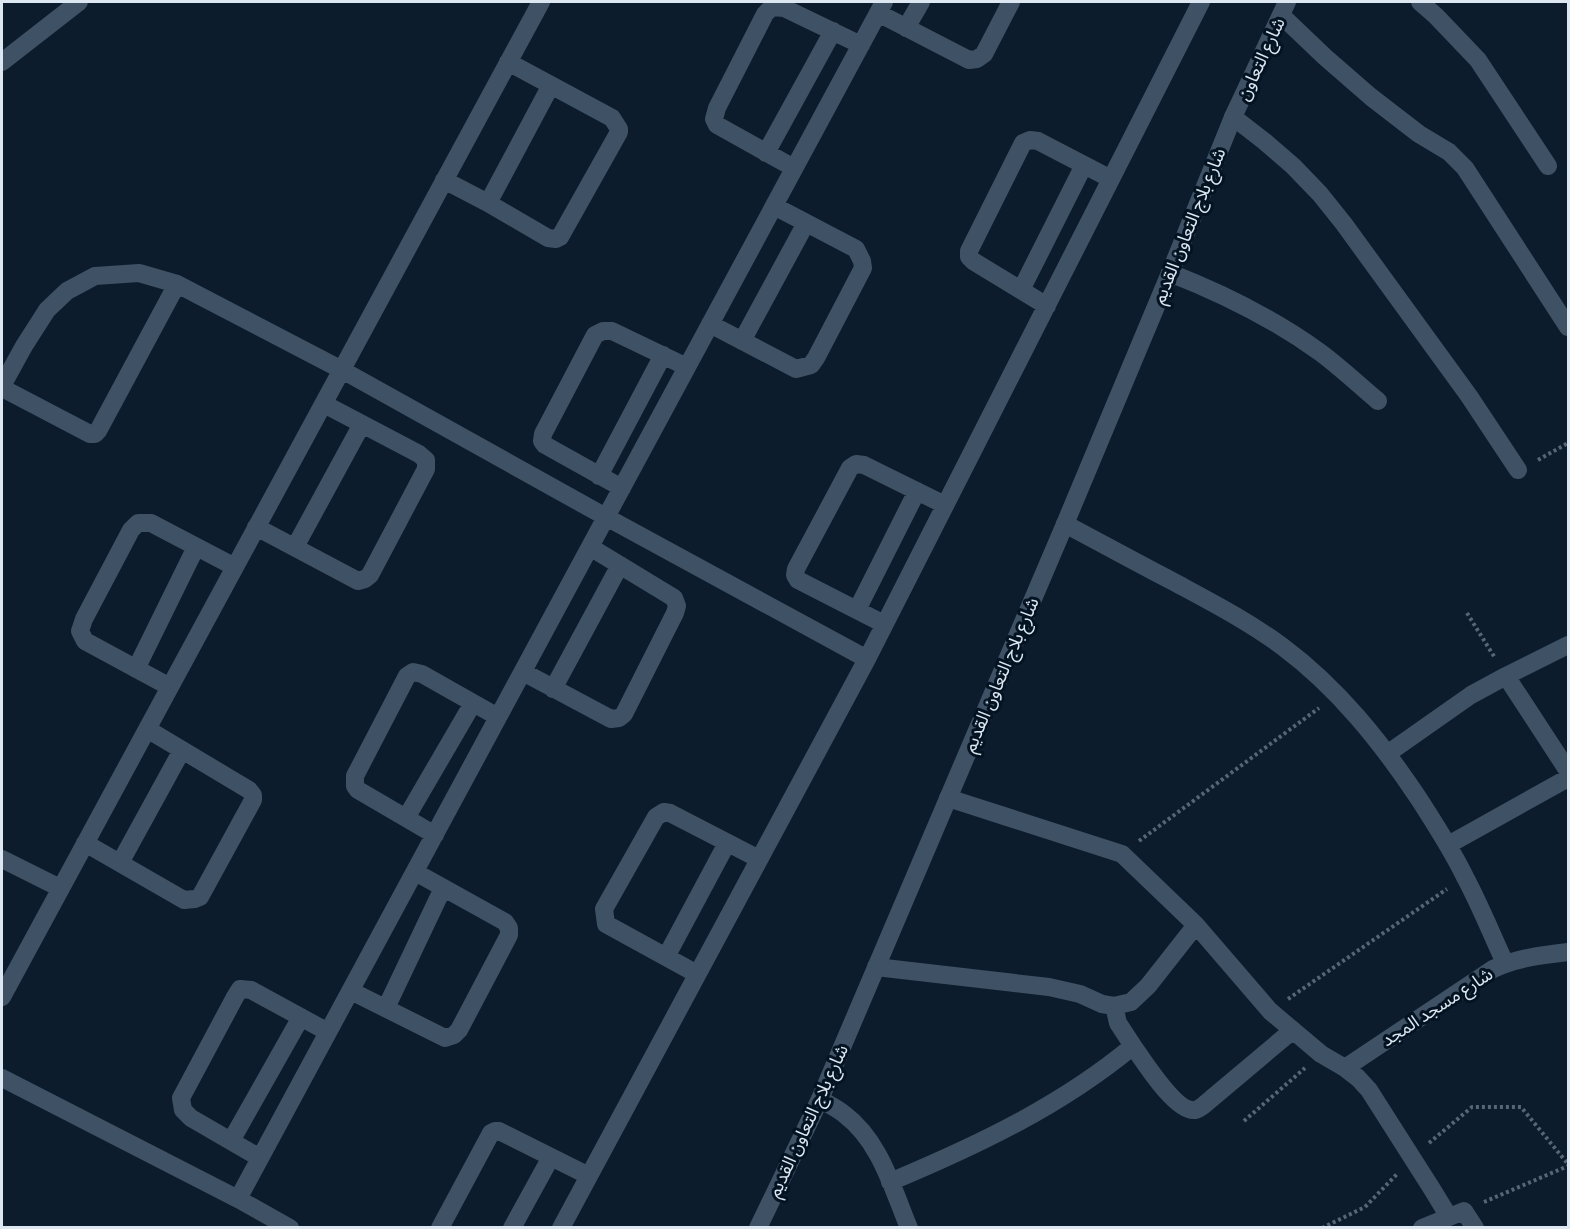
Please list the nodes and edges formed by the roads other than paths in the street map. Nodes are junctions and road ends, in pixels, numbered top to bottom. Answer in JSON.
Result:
{"nodes":[{"id":1,"x":79,"y":2,"type":"edge"},
{"id":2,"x":541,"y":2,"type":"edge"},
{"id":3,"x":921,"y":2,"type":"edge"},
{"id":4,"x":1011,"y":2,"type":"edge"},
{"id":5,"x":1201,"y":2,"type":"edge"},
{"id":6,"x":1420,"y":2,"type":"edge"},
{"id":7,"x":881,"y":8,"type":"edge"},
{"id":8,"x":1285,"y":9,"type":"edge"},
{"id":9,"x":906,"y":28,"type":"junction"},
{"id":10,"x":832,"y":31,"type":"junction"},
{"id":11,"x":861,"y":45,"type":"junction"},
{"id":12,"x":2,"y":62,"type":"edge"},
{"id":13,"x":508,"y":62,"type":"junction"},
{"id":14,"x":551,"y":85,"type":"junction"},
{"id":15,"x":1233,"y":117,"type":"junction"},
{"id":16,"x":766,"y":153,"type":"junction"},
{"id":17,"x":1084,"y":165,"type":"junction"},
{"id":18,"x":1548,"y":166,"type":"dead end"},
{"id":19,"x":794,"y":168,"type":"junction"},
{"id":20,"x":444,"y":180,"type":"junction"},
{"id":21,"x":1111,"y":180,"type":"junction"},
{"id":22,"x":488,"y":203,"type":"junction"},
{"id":23,"x":774,"y":206,"type":"junction"},
{"id":24,"x":806,"y":223,"type":"junction"},
{"id":25,"x":1170,"y":273,"type":"junction"},
{"id":26,"x":177,"y":284,"type":"junction"},
{"id":27,"x":1021,"y":290,"type":"junction"},
{"id":28,"x":1047,"y":306,"type":"junction"},
{"id":29,"x":710,"y":324,"type":"junction"},
{"id":30,"x":1569,"y":327,"type":"edge"},
{"id":31,"x":742,"y":341,"type":"junction"},
{"id":32,"x":663,"y":356,"type":"junction"},
{"id":33,"x":687,"y":367,"type":"junction"},
{"id":34,"x":342,"y":370,"type":"junction"},
{"id":35,"x":2,"y":387,"type":"edge"},
{"id":36,"x":1378,"y":401,"type":"dead end"},
{"id":37,"x":324,"y":404,"type":"junction"},
{"id":38,"x":362,"y":424,"type":"junction"},
{"id":39,"x":1518,"y":470,"type":"road end"},
{"id":40,"x":600,"y":476,"type":"junction"},
{"id":41,"x":622,"y":488,"type":"junction"},
{"id":42,"x":917,"y":491,"type":"junction"},
{"id":43,"x":945,"y":505,"type":"junction"},
{"id":44,"x":606,"y":517,"type":"junction"},
{"id":45,"x":1065,"y":524,"type":"junction"},
{"id":46,"x":256,"y":527,"type":"junction"},
{"id":47,"x":196,"y":546,"type":"junction"},
{"id":48,"x":590,"y":547,"type":"junction"},
{"id":49,"x":295,"y":548,"type":"junction"},
{"id":50,"x":620,"y":566,"type":"junction"},
{"id":51,"x":235,"y":567,"type":"junction"},
{"id":52,"x":857,"y":610,"type":"junction"},
{"id":53,"x":884,"y":624,"type":"junction"},
{"id":54,"x":1569,"y":645,"type":"edge"},
{"id":55,"x":867,"y":659,"type":"junction"},
{"id":56,"x":136,"y":669,"type":"junction"},
{"id":57,"x":523,"y":672,"type":"junction"},
{"id":58,"x":1506,"y":676,"type":"junction"},
{"id":59,"x":170,"y":687,"type":"junction"},
{"id":60,"x":553,"y":688,"type":"junction"},
{"id":61,"x":473,"y":703,"type":"junction"},
{"id":62,"x":498,"y":717,"type":"junction"},
{"id":63,"x":147,"y":729,"type":"junction"},
{"id":64,"x":182,"y":750,"type":"junction"},
{"id":65,"x":1387,"y":754,"type":"junction"},
{"id":66,"x":1569,"y":771,"type":"edge"},
{"id":67,"x":1569,"y":778,"type":"edge"},
{"id":68,"x":948,"y":798,"type":"junction"},
{"id":69,"x":406,"y":818,"type":"junction"},
{"id":70,"x":435,"y":835,"type":"junction"},
{"id":71,"x":85,"y":843,"type":"junction"},
{"id":72,"x":727,"y":843,"type":"junction"},
{"id":73,"x":1448,"y":845,"type":"junction"},
{"id":74,"x":2,"y":859,"type":"edge"},
{"id":75,"x":759,"y":859,"type":"junction"},
{"id":76,"x":120,"y":863,"type":"junction"},
{"id":77,"x":415,"y":872,"type":"junction"},
{"id":78,"x":60,"y":888,"type":"junction"},
{"id":79,"x":442,"y":888,"type":"junction"},
{"id":80,"x":1196,"y":925,"type":"junction"},
{"id":81,"x":1569,"y":952,"type":"edge"},
{"id":82,"x":666,"y":957,"type":"junction"},
{"id":83,"x":1505,"y":963,"type":"junction"},
{"id":84,"x":876,"y":968,"type":"junction"},
{"id":85,"x":697,"y":974,"type":"junction"},
{"id":86,"x":351,"y":991,"type":"junction"},
{"id":87,"x":2,"y":997,"type":"edge"},
{"id":88,"x":1114,"y":1006,"type":"junction"},
{"id":89,"x":386,"y":1008,"type":"junction"},
{"id":90,"x":301,"y":1017,"type":"junction"},
{"id":91,"x":1293,"y":1030,"type":"junction"},
{"id":92,"x":328,"y":1032,"type":"junction"},
{"id":93,"x":1133,"y":1046,"type":"junction"},
{"id":94,"x":1345,"y":1068,"type":"junction"},
{"id":95,"x":2,"y":1078,"type":"edge"},
{"id":96,"x":820,"y":1099,"type":"junction"},
{"id":97,"x":231,"y":1141,"type":"junction"},
{"id":98,"x":551,"y":1157,"type":"junction"},
{"id":99,"x":260,"y":1158,"type":"junction"},
{"id":100,"x":589,"y":1176,"type":"junction"},
{"id":101,"x":890,"y":1182,"type":"junction"},
{"id":102,"x":238,"y":1199,"type":"junction"},
{"id":103,"x":1456,"y":1214,"type":"junction"},
{"id":104,"x":290,"y":1227,"type":"edge"},
{"id":105,"x":440,"y":1227,"type":"edge"},
{"id":106,"x":512,"y":1227,"type":"edge"},
{"id":107,"x":561,"y":1227,"type":"edge"},
{"id":108,"x":758,"y":1227,"type":"edge"},
{"id":109,"x":909,"y":1227,"type":"edge"},
{"id":110,"x":1422,"y":1227,"type":"edge"},
{"id":111,"x":1475,"y":1227,"type":"edge"}],
"edges":[{"from":1,"to":12,"type":"street"},
{"from":2,"to":13,"type":"street"},
{"from":3,"to":9,"type":"street"},
{"from":4,"to":9,"type":"street"},
{"from":5,"to":21,"type":"street"},
{"from":6,"to":18,"type":"street"},
{"from":7,"to":9,"type":"street"},
{"from":7,"to":11,"type":"street"},
{"from":8,"to":15,"type":"street","name":"شارع التعاون"},
{"from":8,"to":30,"type":"street"},
{"from":10,"to":11,"type":"street"},
{"from":10,"to":16,"type":"street"},
{"from":10,"to":16,"type":"street"},
{"from":11,"to":19,"type":"street"},
{"from":13,"to":14,"type":"street"},
{"from":13,"to":20,"type":"street"},
{"from":14,"to":22,"type":"street"},
{"from":14,"to":22,"type":"street"},
{"from":15,"to":25,"type":"street","name":"شارع بلاج التعاون القديم"},
{"from":15,"to":39,"type":"street"},
{"from":16,"to":19,"type":"street"},
{"from":17,"to":21,"type":"street"},
{"from":17,"to":27,"type":"street"},
{"from":17,"to":27,"type":"street"},
{"from":19,"to":23,"type":"street"},
{"from":20,"to":22,"type":"street"},
{"from":20,"to":34,"type":"street"},
{"from":21,"to":28,"type":"street"},
{"from":23,"to":24,"type":"street"},
{"from":23,"to":29,"type":"street"},
{"from":24,"to":31,"type":"street"},
{"from":24,"to":31,"type":"street"},
{"from":25,"to":36,"type":"street"},
{"from":25,"to":45,"type":"street","name":"شارع بلاج التعاون القديم"},
{"from":26,"to":34,"type":"street"},
{"from":26,"to":35,"type":"street"},
{"from":26,"to":35,"type":"street"},
{"from":27,"to":28,"type":"street"},
{"from":28,"to":43,"type":"street"},
{"from":29,"to":31,"type":"street"},
{"from":29,"to":33,"type":"street"},
{"from":32,"to":33,"type":"street"},
{"from":32,"to":40,"type":"street"},
{"from":32,"to":40,"type":"street"},
{"from":33,"to":41,"type":"street"},
{"from":34,"to":37,"type":"street"},
{"from":34,"to":44,"type":"street"},
{"from":37,"to":38,"type":"street"},
{"from":37,"to":46,"type":"street"},
{"from":38,"to":49,"type":"street"},
{"from":38,"to":49,"type":"street"},
{"from":40,"to":41,"type":"street"},
{"from":41,"to":44,"type":"street"},
{"from":42,"to":43,"type":"street"},
{"from":42,"to":52,"type":"street"},
{"from":42,"to":52,"type":"street"},
{"from":43,"to":53,"type":"street"},
{"from":44,"to":48,"type":"street"},
{"from":44,"to":55,"type":"street"},
{"from":45,"to":65,"type":"street"},
{"from":45,"to":68,"type":"street","name":"شارع بلاج التعاون القديم"},
{"from":46,"to":49,"type":"street"},
{"from":46,"to":51,"type":"street"},
{"from":47,"to":51,"type":"street"},
{"from":47,"to":56,"type":"street"},
{"from":47,"to":56,"type":"street"},
{"from":48,"to":50,"type":"street"},
{"from":48,"to":57,"type":"street"},
{"from":50,"to":60,"type":"street"},
{"from":50,"to":60,"type":"street"},
{"from":51,"to":59,"type":"street"},
{"from":52,"to":53,"type":"street"},
{"from":53,"to":55,"type":"street"},
{"from":54,"to":58,"type":"street"},
{"from":55,"to":75,"type":"street"},
{"from":56,"to":59,"type":"street"},
{"from":57,"to":60,"type":"street"},
{"from":57,"to":62,"type":"street"},
{"from":58,"to":65,"type":"street"},
{"from":58,"to":66,"type":"street"},
{"from":59,"to":63,"type":"street"},
{"from":61,"to":62,"type":"street"},
{"from":61,"to":69,"type":"street"},
{"from":61,"to":69,"type":"street"},
{"from":62,"to":70,"type":"street"},
{"from":63,"to":64,"type":"street"},
{"from":63,"to":71,"type":"street"},
{"from":64,"to":76,"type":"street"},
{"from":64,"to":76,"type":"street"},
{"from":65,"to":73,"type":"street"},
{"from":67,"to":73,"type":"street"},
{"from":68,"to":80,"type":"street"},
{"from":68,"to":84,"type":"street","name":"شارع بلاج التعاون القديم"},
{"from":69,"to":70,"type":"street"},
{"from":70,"to":77,"type":"street"},
{"from":71,"to":76,"type":"street"},
{"from":71,"to":78,"type":"street"},
{"from":72,"to":75,"type":"street"},
{"from":72,"to":82,"type":"street"},
{"from":72,"to":82,"type":"street"},
{"from":73,"to":83,"type":"street"},
{"from":74,"to":78,"type":"street"},
{"from":75,"to":85,"type":"street"},
{"from":77,"to":79,"type":"street"},
{"from":77,"to":86,"type":"street"},
{"from":78,"to":87,"type":"street"},
{"from":79,"to":89,"type":"street"},
{"from":79,"to":89,"type":"street"},
{"from":80,"to":88,"type":"street"},
{"from":80,"to":91,"type":"street"},
{"from":81,"to":83,"type":"street","name":"شارع مسجد المجد"},
{"from":82,"to":85,"type":"street"},
{"from":83,"to":94,"type":"street","name":"شارع مسجد المجد"},
{"from":84,"to":88,"type":"street"},
{"from":84,"to":96,"type":"street","name":"شارع بلاج التعاون القديم"},
{"from":85,"to":100,"type":"street"},
{"from":86,"to":89,"type":"street"},
{"from":86,"to":92,"type":"street"},
{"from":88,"to":93,"type":"street"},
{"from":90,"to":92,"type":"street"},
{"from":90,"to":97,"type":"street"},
{"from":90,"to":97,"type":"street"},
{"from":91,"to":93,"type":"street"},
{"from":91,"to":94,"type":"street"},
{"from":92,"to":99,"type":"street"},
{"from":93,"to":101,"type":"street"},
{"from":94,"to":103,"type":"street"},
{"from":95,"to":102,"type":"street"},
{"from":96,"to":101,"type":"street"},
{"from":96,"to":108,"type":"street","name":"شارع بلاج التعاون القديم"},
{"from":97,"to":99,"type":"street"},
{"from":98,"to":100,"type":"street"},
{"from":98,"to":105,"type":"street"},
{"from":98,"to":106,"type":"street"},
{"from":99,"to":102,"type":"street"},
{"from":100,"to":107,"type":"street"},
{"from":101,"to":109,"type":"street"},
{"from":102,"to":104,"type":"street"},
{"from":103,"to":110,"type":"street"},
{"from":103,"to":111,"type":"street"}]}
